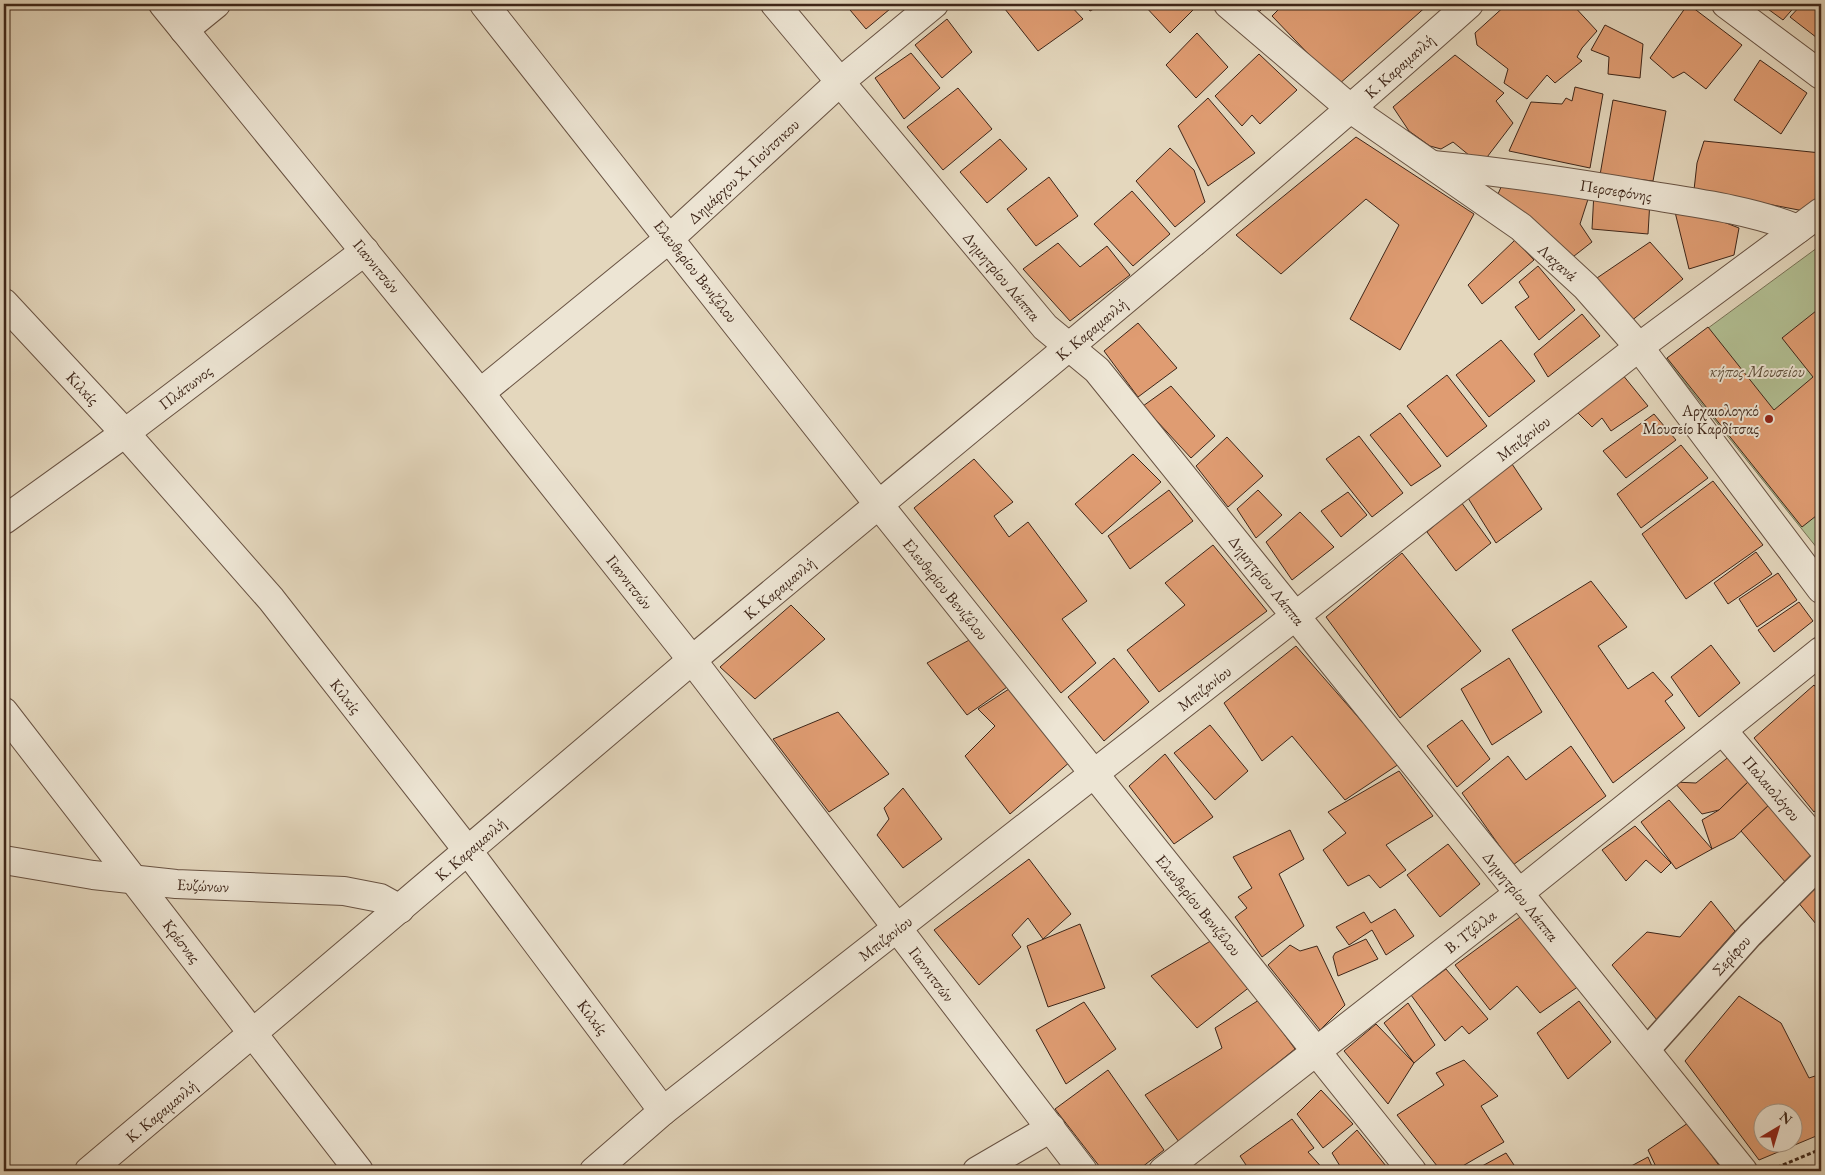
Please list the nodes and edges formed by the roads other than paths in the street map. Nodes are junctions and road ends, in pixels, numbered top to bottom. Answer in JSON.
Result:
{"nodes":[{"id":1,"x":163,"y":4,"type":"edge"},
{"id":2,"x":216,"y":4,"type":"edge"},
{"id":3,"x":484,"y":4,"type":"edge"},
{"id":4,"x":775,"y":4,"type":"edge"},
{"id":5,"x":934,"y":4,"type":"edge"},
{"id":6,"x":1228,"y":4,"type":"edge"},
{"id":7,"x":1469,"y":4,"type":"edge"},
{"id":8,"x":1726,"y":4,"type":"edge"},
{"id":9,"x":184,"y":30,"type":"junction"},
{"id":10,"x":1821,"y":75,"type":"edge"},
{"id":11,"x":841,"y":81,"type":"junction"},
{"id":12,"x":1351,"y":109,"type":"junction"},
{"id":13,"x":1431,"y":165,"type":"junction"},
{"id":14,"x":1821,"y":212,"type":"edge"},
{"id":15,"x":1798,"y":229,"type":"junction"},
{"id":16,"x":670,"y":238,"type":"junction"},
{"id":17,"x":365,"y":251,"type":"junction"},
{"id":18,"x":4,"y":302,"type":"edge"},
{"id":19,"x":1639,"y":347,"type":"junction"},
{"id":20,"x":1069,"y":348,"type":"junction"},
{"id":21,"x":480,"y":393,"type":"junction"},
{"id":22,"x":125,"y":433,"type":"junction"},
{"id":23,"x":879,"y":505,"type":"junction"},
{"id":24,"x":4,"y":520,"type":"edge"},
{"id":25,"x":1821,"y":589,"type":"edge"},
{"id":26,"x":1296,"y":616,"type":"junction"},
{"id":27,"x":1821,"y":651,"type":"edge"},
{"id":28,"x":692,"y":660,"type":"junction"},
{"id":29,"x":4,"y":712,"type":"edge"},
{"id":30,"x":1723,"y":731,"type":"junction"},
{"id":31,"x":1095,"y":774,"type":"junction"},
{"id":32,"x":1821,"y":846,"type":"edge"},
{"id":33,"x":468,"y":851,"type":"junction"},
{"id":34,"x":4,"y":860,"type":"edge"},
{"id":35,"x":1821,"y":864,"type":"edge"},
{"id":36,"x":134,"y":880,"type":"junction"},
{"id":37,"x":1519,"y":893,"type":"junction"},
{"id":38,"x":400,"y":909,"type":"junction"},
{"id":39,"x":897,"y":928,"type":"junction"},
{"id":40,"x":254,"y":1034,"type":"junction"},
{"id":41,"x":1646,"y":1051,"type":"junction"},
{"id":42,"x":1316,"y":1052,"type":"junction"},
{"id":43,"x":663,"y":1111,"type":"junction"},
{"id":44,"x":1050,"y":1128,"type":"junction"},
{"id":45,"x":89,"y":1171,"type":"edge"},
{"id":46,"x":359,"y":1171,"type":"edge"},
{"id":47,"x":594,"y":1171,"type":"edge"},
{"id":48,"x":977,"y":1171,"type":"edge"},
{"id":49,"x":1083,"y":1171,"type":"edge"},
{"id":50,"x":1163,"y":1171,"type":"edge"},
{"id":51,"x":1412,"y":1171,"type":"edge"},
{"id":52,"x":1743,"y":1171,"type":"edge"}],
"edges":[{"from":1,"to":9,"type":"street","name":"Γιαννιτσών"},
{"from":2,"to":9,"type":"street"},
{"from":3,"to":16,"type":"street","name":"Ελευθερίου Βενιζέλου"},
{"from":4,"to":11,"type":"street","name":"Δημητρίου Λάππα"},
{"from":5,"to":11,"type":"street","name":"Δημάρχου Χ. Γιούτσικου"},
{"from":6,"to":12,"type":"street","name":"Λαχανά"},
{"from":7,"to":12,"type":"street","name":"Κ. Καραμανλή"},
{"from":8,"to":10,"type":"street"},
{"from":9,"to":17,"type":"street","name":"Γιαννιτσών"},
{"from":11,"to":16,"type":"street","name":"Δημάρχου Χ. Γιούτσικου"},
{"from":11,"to":20,"type":"street","name":"Δημητρίου Λάππα"},
{"from":12,"to":13,"type":"street","name":"Λαχανά"},
{"from":12,"to":20,"type":"street","name":"Κ. Καραμανλή"},
{"from":13,"to":15,"type":"street","name":"Περσεφόνης"},
{"from":13,"to":19,"type":"street","name":"Λαχανά"},
{"from":14,"to":15,"type":"street","name":"Μπιζανίου"},
{"from":15,"to":19,"type":"street","name":"Μπιζανίου"},
{"from":16,"to":21,"type":"street","name":"Δημάρχου Χ. Γιούτσικου"},
{"from":16,"to":23,"type":"street","name":"Ελευθερίου Βενιζέλου"},
{"from":17,"to":21,"type":"street","name":"Γιαννιτσών"},
{"from":17,"to":22,"type":"street","name":"Πλάτωνος"},
{"from":18,"to":22,"type":"street","name":"Κιλκίς"},
{"from":19,"to":25,"type":"street","name":"Λαχανά"},
{"from":19,"to":26,"type":"street","name":"Μπιζανίου"},
{"from":20,"to":23,"type":"street","name":"Κ. Καραμανλή"},
{"from":20,"to":26,"type":"street","name":"Δημητρίου Λάππα"},
{"from":21,"to":28,"type":"street","name":"Γιαννιτσών"},
{"from":22,"to":24,"type":"street","name":"Πλάτωνος"},
{"from":22,"to":33,"type":"street","name":"Κιλκίς"},
{"from":23,"to":28,"type":"street","name":"Κ. Καραμανλή"},
{"from":23,"to":31,"type":"street","name":"Ελευθερίου Βενιζέλου"},
{"from":26,"to":31,"type":"street","name":"Μπιζανίου"},
{"from":26,"to":37,"type":"street","name":"Δημητρίου Λάππα"},
{"from":27,"to":30,"type":"street","name":"Β. Τζέλλα"},
{"from":28,"to":33,"type":"street","name":"Κ. Καραμανλή"},
{"from":28,"to":39,"type":"street","name":"Γιαννιτσών"},
{"from":29,"to":36,"type":"street","name":"Κρέσνας"},
{"from":30,"to":32,"type":"street","name":"Παλαιολόγου"},
{"from":30,"to":37,"type":"street","name":"Β. Τζέλλα"},
{"from":31,"to":39,"type":"street","name":"Μπιζανίου"},
{"from":31,"to":42,"type":"street","name":"Ελευθερίου Βενιζέλου"},
{"from":33,"to":38,"type":"street","name":"Κ. Καραμανλή"},
{"from":33,"to":43,"type":"street","name":"Κιλκίς"},
{"from":34,"to":36,"type":"street","name":"Ευζώνων"},
{"from":35,"to":41,"type":"street","name":"Σερίφου"},
{"from":36,"to":38,"type":"street","name":"Ευζώνων"},
{"from":36,"to":40,"type":"street","name":"Κρέσνας"},
{"from":37,"to":41,"type":"street","name":"Δημητρίου Λάππα"},
{"from":37,"to":42,"type":"street","name":"Β. Τζέλλα"},
{"from":38,"to":40,"type":"street","name":"Κ. Καραμανλή"},
{"from":39,"to":43,"type":"street","name":"Μπιζανίου"},
{"from":39,"to":44,"type":"street","name":"Γιαννιτσών"},
{"from":40,"to":45,"type":"street","name":"Κ. Καραμανλή"},
{"from":40,"to":46,"type":"street","name":"Κρέσνας"},
{"from":41,"to":52,"type":"street","name":"Δημητρίου Λάππα"},
{"from":42,"to":50,"type":"street","name":"Β. Τζέλλα"},
{"from":42,"to":51,"type":"street","name":"Ελευθερίου Βενιζέλου"},
{"from":43,"to":47,"type":"street","name":"Μπιζανίου"},
{"from":44,"to":48,"type":"street"},
{"from":44,"to":49,"type":"street","name":"Γιαννιτσών"}]}
